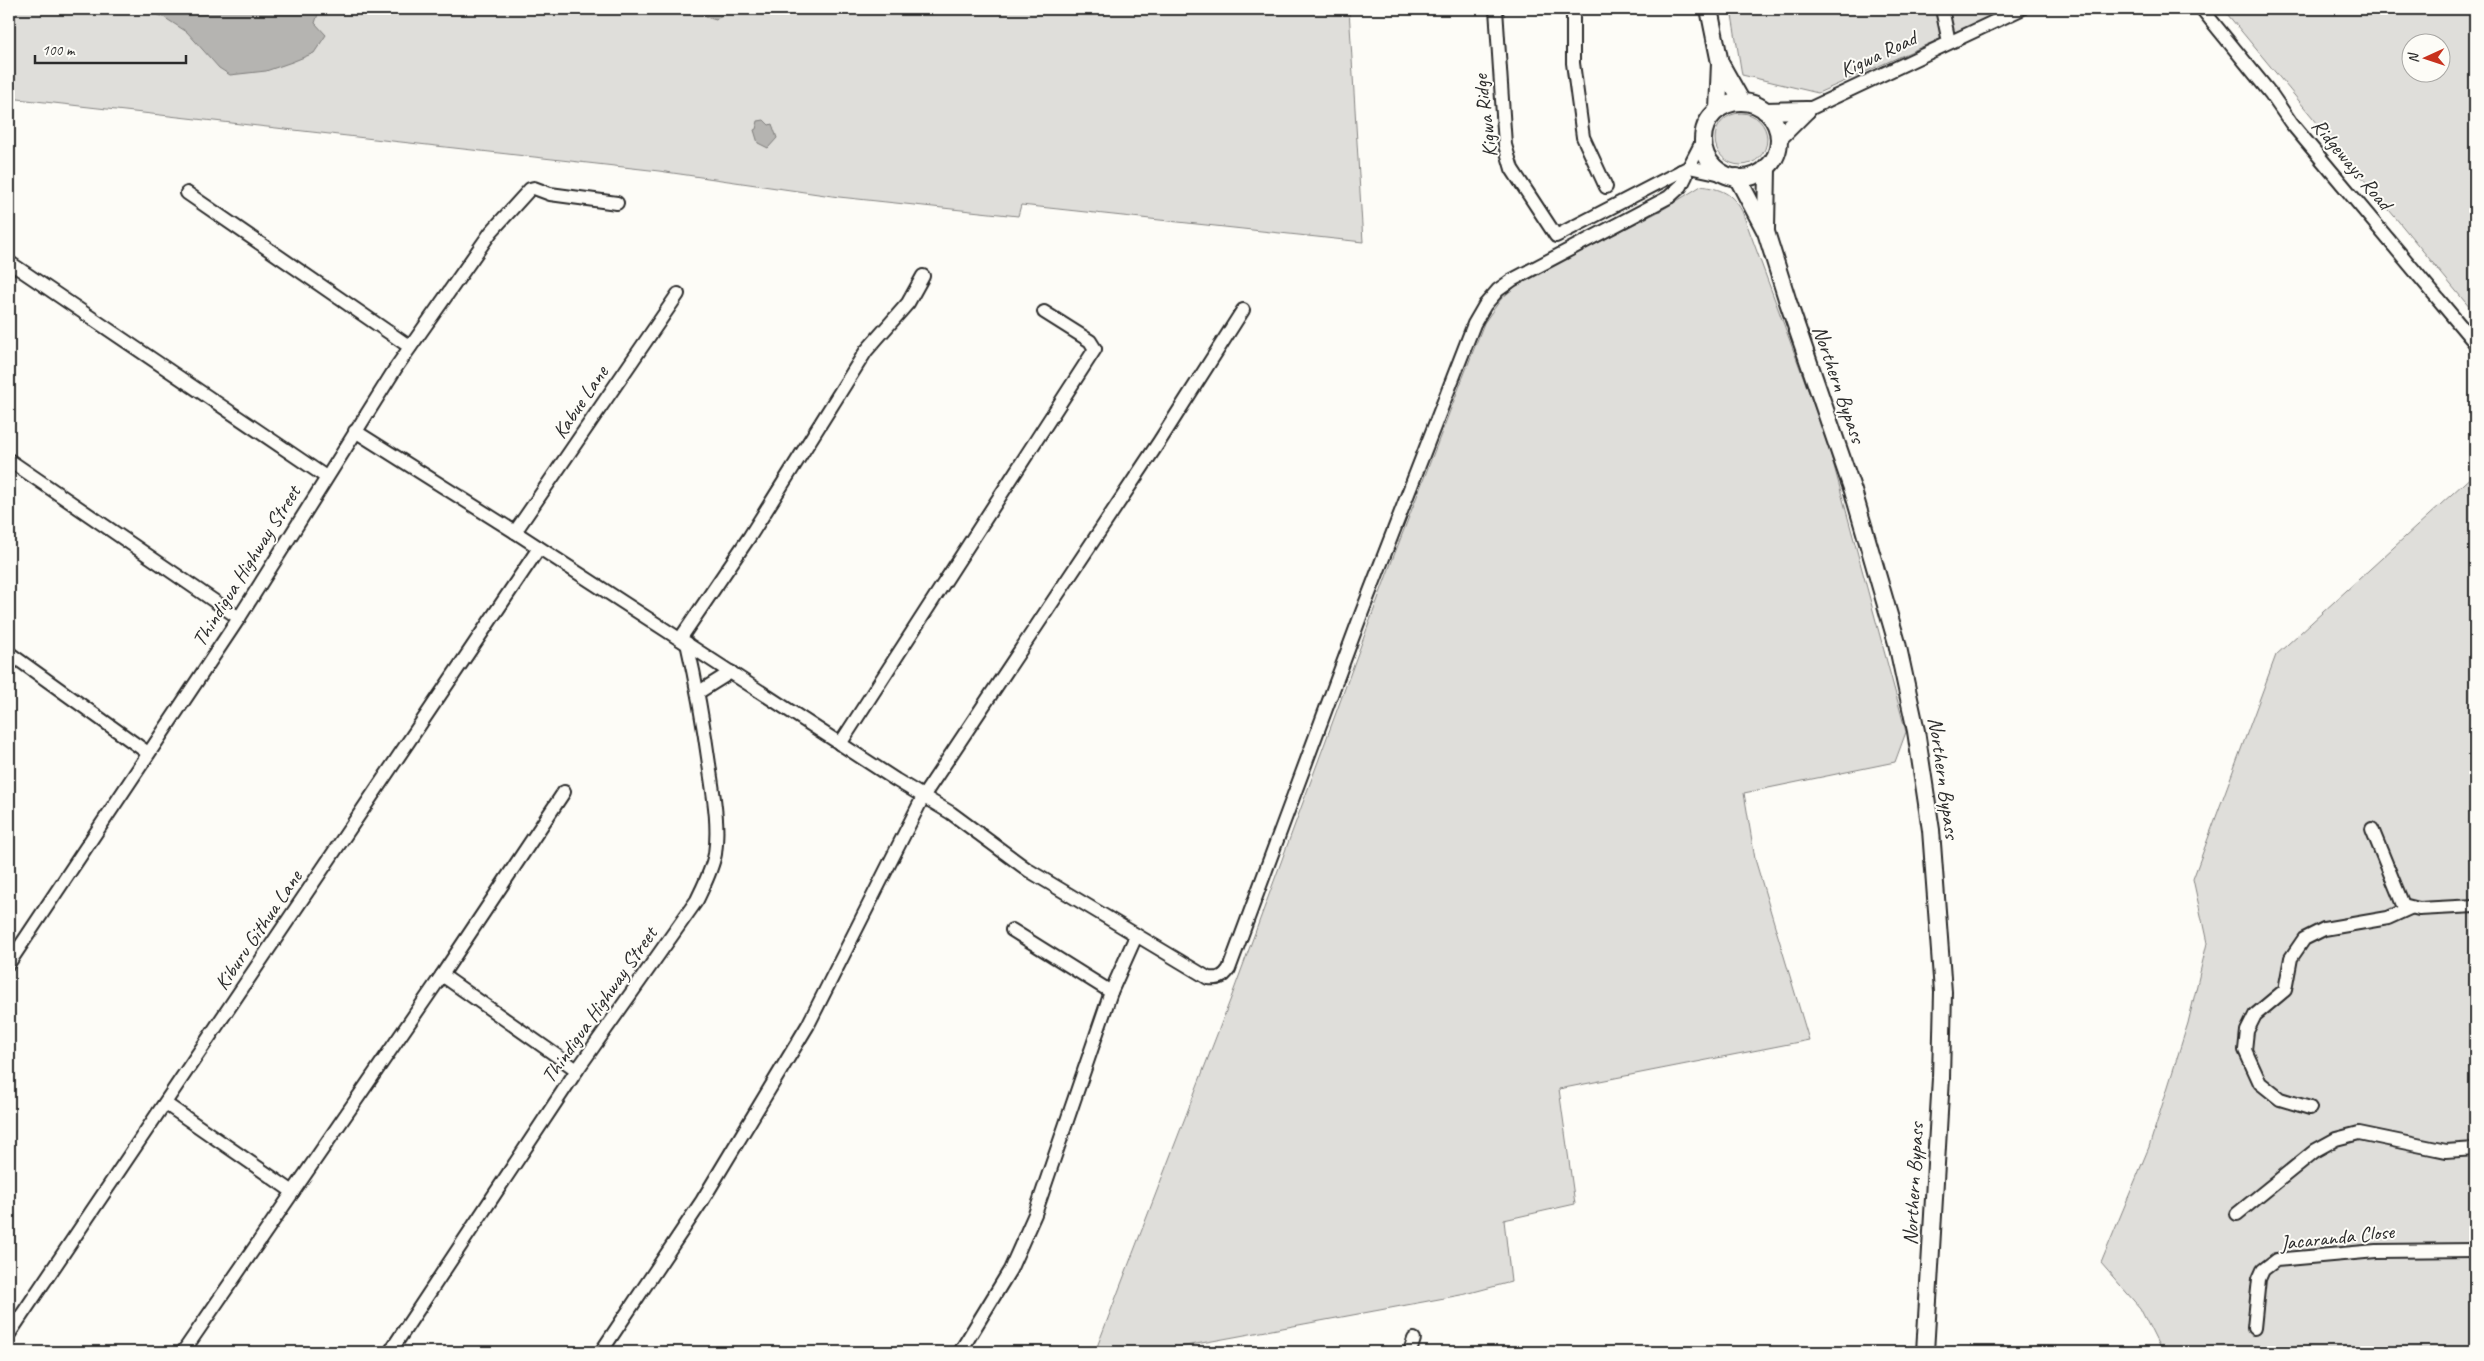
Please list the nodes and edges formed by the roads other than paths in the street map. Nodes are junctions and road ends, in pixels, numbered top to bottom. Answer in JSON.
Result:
{"nodes":[{"id":1,"x":1496,"y":9,"type":"edge"},
{"id":2,"x":1573,"y":9,"type":"edge"},
{"id":3,"x":1709,"y":9,"type":"edge"},
{"id":4,"x":1942,"y":9,"type":"edge"},
{"id":5,"x":2021,"y":9,"type":"edge"},
{"id":6,"x":2202,"y":9,"type":"edge"},
{"id":7,"x":1949,"y":42,"type":"junction"},
{"id":8,"x":1720,"y":63,"type":"junction"},
{"id":9,"x":1742,"y":102,"type":"junction"},
{"id":10,"x":1718,"y":110,"type":"junction"},
{"id":11,"x":1807,"y":110,"type":"junction"},
{"id":12,"x":1765,"y":111,"type":"junction"},
{"id":13,"x":1778,"y":138,"type":"junction"},
{"id":14,"x":1703,"y":140,"type":"junction"},
{"id":15,"x":1767,"y":167,"type":"junction"},
{"id":16,"x":1685,"y":169,"type":"junction"},
{"id":17,"x":1734,"y":177,"type":"junction"},
{"id":18,"x":1606,"y":187,"type":"dead end"},
{"id":19,"x":187,"y":193,"type":"dead end"},
{"id":20,"x":617,"y":203,"type":"dead end"},
{"id":21,"x":1766,"y":232,"type":"junction"},
{"id":22,"x":9,"y":262,"type":"edge"},
{"id":23,"x":923,"y":276,"type":"dead end"},
{"id":24,"x":678,"y":294,"type":"dead end"},
{"id":25,"x":1243,"y":310,"type":"dead end"},
{"id":26,"x":1044,"y":312,"type":"dead end"},
{"id":27,"x":2475,"y":343,"type":"edge"},
{"id":28,"x":410,"y":347,"type":"junction"},
{"id":29,"x":355,"y":431,"type":"junction"},
{"id":30,"x":9,"y":460,"type":"edge"},
{"id":31,"x":326,"y":477,"type":"junction"},
{"id":32,"x":515,"y":532,"type":"junction"},
{"id":33,"x":539,"y":548,"type":"junction"},
{"id":34,"x":239,"y":618,"type":"junction"},
{"id":35,"x":683,"y":641,"type":"junction"},
{"id":36,"x":9,"y":653,"type":"edge"},
{"id":37,"x":731,"y":672,"type":"junction"},
{"id":38,"x":699,"y":692,"type":"junction"},
{"id":39,"x":840,"y":744,"type":"junction"},
{"id":40,"x":148,"y":754,"type":"junction"},
{"id":41,"x":564,"y":792,"type":"dead end"},
{"id":42,"x":924,"y":795,"type":"junction"},
{"id":43,"x":2372,"y":830,"type":"dead end"},
{"id":44,"x":2475,"y":906,"type":"edge"},
{"id":45,"x":2410,"y":908,"type":"junction"},
{"id":46,"x":1012,"y":930,"type":"dead end"},
{"id":47,"x":1136,"y":936,"type":"junction"},
{"id":48,"x":9,"y":963,"type":"edge"},
{"id":49,"x":442,"y":975,"type":"junction"},
{"id":50,"x":1111,"y":992,"type":"junction"},
{"id":51,"x":577,"y":1070,"type":"junction"},
{"id":52,"x":166,"y":1104,"type":"junction"},
{"id":53,"x":2310,"y":1108,"type":"dead end"},
{"id":54,"x":2475,"y":1149,"type":"edge"},
{"id":55,"x":293,"y":1192,"type":"junction"},
{"id":56,"x":2237,"y":1214,"type":"dead end"},
{"id":57,"x":2475,"y":1250,"type":"edge"},
{"id":58,"x":2254,"y":1328,"type":"dead end"},
{"id":59,"x":9,"y":1334,"type":"edge"},
{"id":60,"x":1414,"y":1339,"type":"dead end"},
{"id":61,"x":183,"y":1352,"type":"edge"},
{"id":62,"x":390,"y":1352,"type":"edge"},
{"id":63,"x":601,"y":1352,"type":"edge"},
{"id":64,"x":960,"y":1352,"type":"edge"},
{"id":65,"x":1410,"y":1352,"type":"edge"},
{"id":66,"x":1925,"y":1352,"type":"edge"}],
"edges":[{"from":1,"to":16,"type":"street","name":"Kigwa Ridge"},
{"from":2,"to":18,"type":"street"},
{"from":3,"to":8,"type":"main road"},
{"from":4,"to":7,"type":"street"},
{"from":5,"to":7,"type":"street","name":"Kigwa Road"},
{"from":6,"to":27,"type":"street","name":"Ridgeways Road"},
{"from":7,"to":11,"type":"street","name":"Kigwa Road"},
{"from":8,"to":9,"type":"main road"},
{"from":8,"to":10,"type":"main road"},
{"from":9,"to":10,"type":"main road"},
{"from":9,"to":12,"type":"main road"},
{"from":10,"to":14,"type":"main road"},
{"from":11,"to":12,"type":"main road"},
{"from":11,"to":13,"type":"main road"},
{"from":12,"to":13,"type":"main road"},
{"from":13,"to":15,"type":"main road"},
{"from":14,"to":16,"type":"street"},
{"from":14,"to":17,"type":"main road"},
{"from":15,"to":17,"type":"main road"},
{"from":15,"to":21,"type":"main road"},
{"from":16,"to":17,"type":"street"},
{"from":16,"to":47,"type":"street"},
{"from":17,"to":21,"type":"main road"},
{"from":19,"to":28,"type":"street"},
{"from":20,"to":28,"type":"street","name":"Thindigua Highway Street"},
{"from":21,"to":66,"type":"main road","name":"Northern Bypass"},
{"from":22,"to":31,"type":"street"},
{"from":23,"to":35,"type":"street"},
{"from":24,"to":32,"type":"street","name":"Kabue Lane"},
{"from":25,"to":42,"type":"street"},
{"from":26,"to":39,"type":"street"},
{"from":28,"to":29,"type":"street","name":"Thindigua Highway Street"},
{"from":29,"to":31,"type":"street","name":"Thindigua Highway Street"},
{"from":29,"to":32,"type":"street"},
{"from":30,"to":34,"type":"street"},
{"from":31,"to":34,"type":"street","name":"Thindigua Highway Street"},
{"from":32,"to":33,"type":"street"},
{"from":33,"to":35,"type":"street"},
{"from":33,"to":52,"type":"street","name":"Kiburu Githua Lane"},
{"from":34,"to":40,"type":"street","name":"Thindigua Highway Street"},
{"from":35,"to":37,"type":"street"},
{"from":35,"to":38,"type":"street","name":"Thindigua Highway Street"},
{"from":36,"to":40,"type":"street"},
{"from":37,"to":38,"type":"street"},
{"from":37,"to":39,"type":"street"},
{"from":38,"to":51,"type":"street","name":"Thindigua Highway Street"},
{"from":39,"to":42,"type":"street"},
{"from":40,"to":48,"type":"street","name":"Thindigua Highway Street"},
{"from":41,"to":49,"type":"street"},
{"from":42,"to":47,"type":"street"},
{"from":42,"to":63,"type":"street"},
{"from":43,"to":45,"type":"street"},
{"from":44,"to":45,"type":"street"},
{"from":45,"to":53,"type":"street"},
{"from":46,"to":50,"type":"street"},
{"from":47,"to":50,"type":"street"},
{"from":49,"to":51,"type":"street"},
{"from":49,"to":55,"type":"street"},
{"from":50,"to":64,"type":"street"},
{"from":51,"to":62,"type":"street","name":"Thindigua Highway Street"},
{"from":52,"to":55,"type":"street"},
{"from":52,"to":59,"type":"street","name":"Kiburu Githua Lane"},
{"from":54,"to":56,"type":"street"},
{"from":55,"to":61,"type":"street"},
{"from":57,"to":58,"type":"street","name":"Jacaranda Close"},
{"from":60,"to":65,"type":"street"}]}
